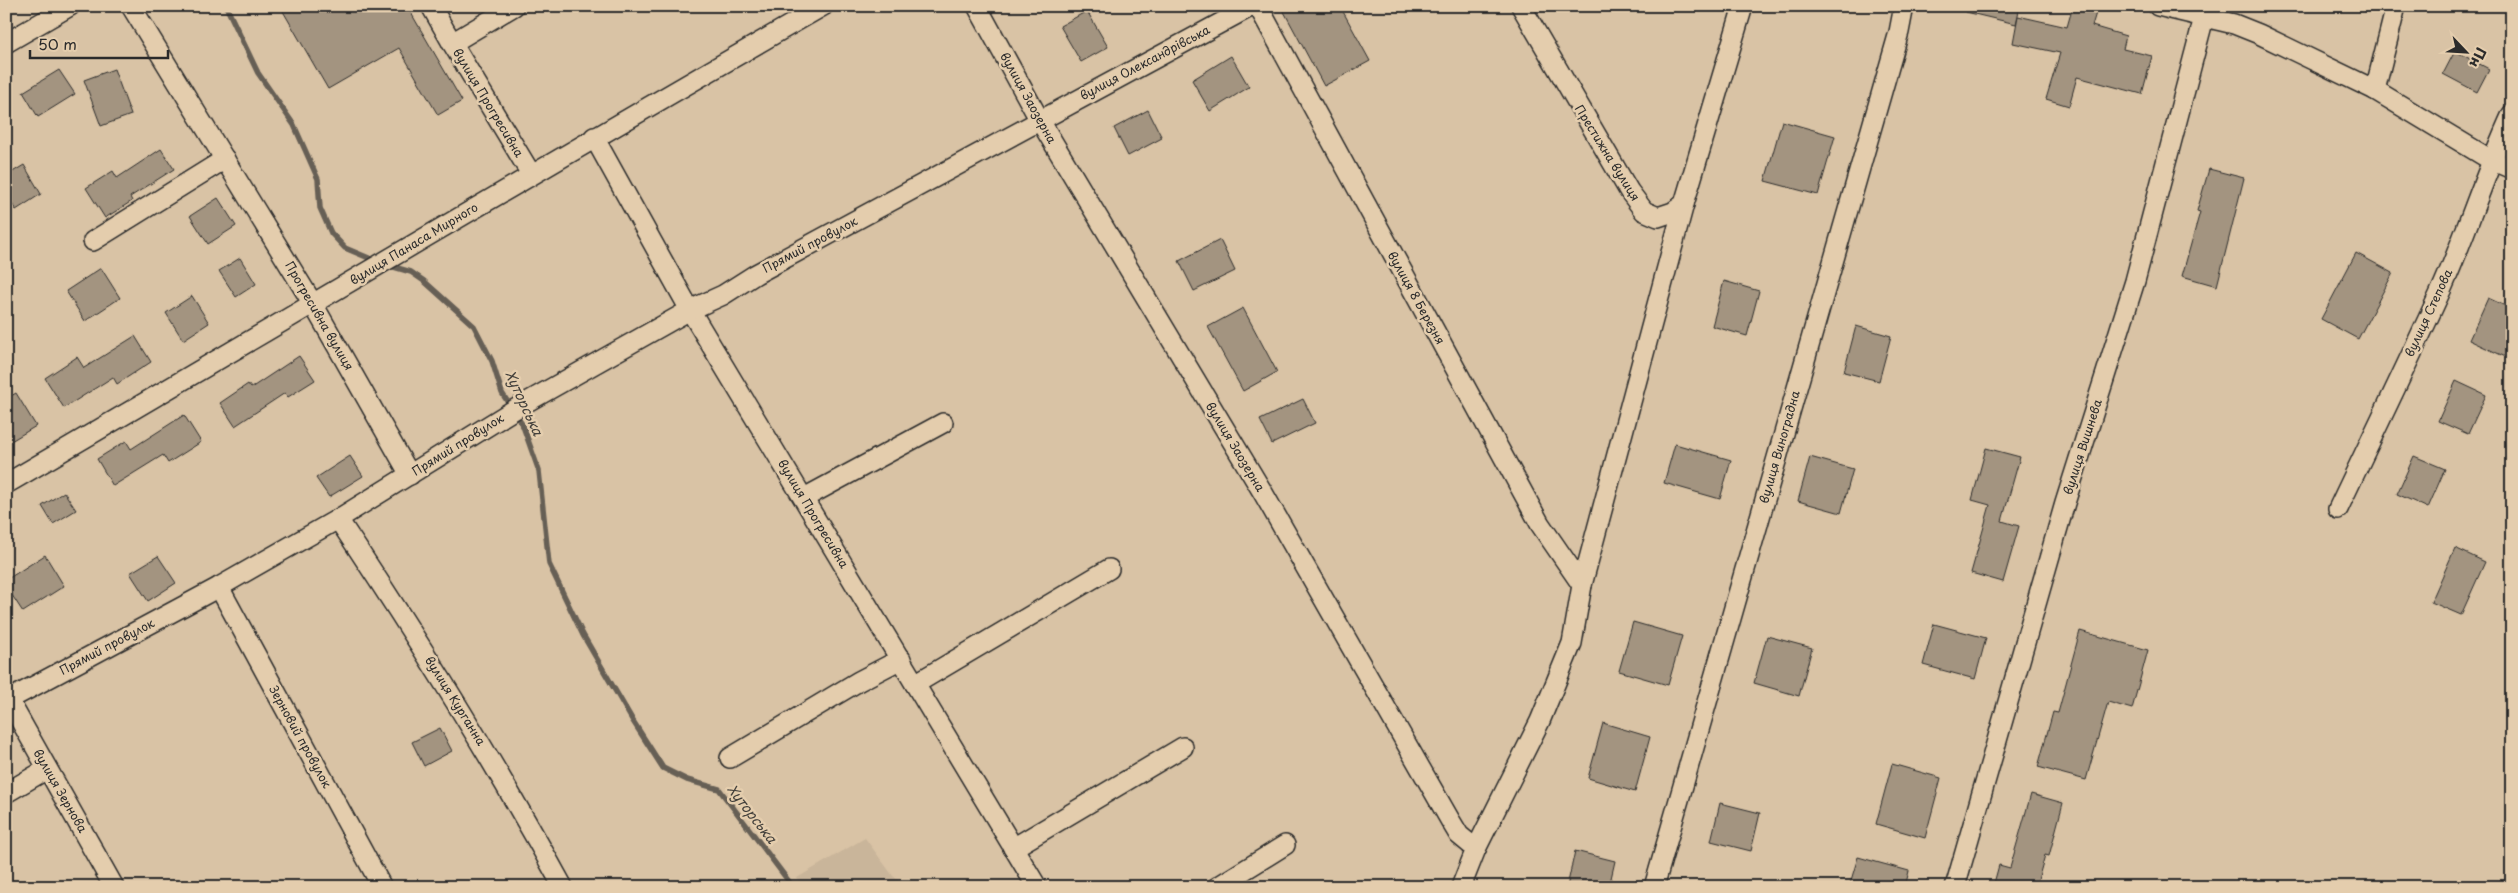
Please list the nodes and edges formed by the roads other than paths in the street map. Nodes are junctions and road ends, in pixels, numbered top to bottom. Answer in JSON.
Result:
{"nodes":[{"id":1,"x":70,"y":6,"type":"edge"},
{"id":2,"x":131,"y":6,"type":"edge"},
{"id":3,"x":431,"y":6,"type":"edge"},
{"id":4,"x":514,"y":6,"type":"edge"},
{"id":5,"x":822,"y":6,"type":"edge"},
{"id":6,"x":977,"y":6,"type":"edge"},
{"id":7,"x":1252,"y":6,"type":"edge"},
{"id":8,"x":1258,"y":6,"type":"edge"},
{"id":9,"x":1521,"y":6,"type":"edge"},
{"id":10,"x":1743,"y":6,"type":"edge"},
{"id":11,"x":1904,"y":6,"type":"edge"},
{"id":12,"x":2158,"y":6,"type":"edge"},
{"id":13,"x":2396,"y":6,"type":"edge"},
{"id":14,"x":2206,"y":11,"type":"edge"},
{"id":15,"x":452,"y":42,"type":"junction"},
{"id":16,"x":6,"y":43,"type":"edge"},
{"id":17,"x":2375,"y":90,"type":"junction"},
{"id":18,"x":2512,"y":114,"type":"edge"},
{"id":19,"x":1039,"y":120,"type":"junction"},
{"id":20,"x":594,"y":137,"type":"junction"},
{"id":21,"x":224,"y":159,"type":"junction"},
{"id":22,"x":2491,"y":160,"type":"junction"},
{"id":23,"x":2512,"y":169,"type":"edge"},
{"id":24,"x":531,"y":174,"type":"junction"},
{"id":25,"x":1684,"y":204,"type":"junction"},
{"id":26,"x":93,"y":241,"type":"dead end"},
{"id":27,"x":313,"y":304,"type":"junction"},
{"id":28,"x":690,"y":310,"type":"junction"},
{"id":29,"x":943,"y":423,"type":"dead end"},
{"id":30,"x":410,"y":475,"type":"junction"},
{"id":31,"x":6,"y":484,"type":"edge"},
{"id":32,"x":804,"y":498,"type":"junction"},
{"id":33,"x":2338,"y":509,"type":"dead end"},
{"id":34,"x":338,"y":519,"type":"junction"},
{"id":35,"x":1109,"y":569,"type":"dead end"},
{"id":36,"x":1582,"y":585,"type":"junction"},
{"id":37,"x":219,"y":587,"type":"junction"},
{"id":38,"x":901,"y":659,"type":"junction"},
{"id":39,"x":915,"y":684,"type":"junction"},
{"id":40,"x":7,"y":697,"type":"edge"},
{"id":41,"x":1183,"y":747,"type":"dead end"},
{"id":42,"x":730,"y":758,"type":"dead end"},
{"id":43,"x":47,"y":769,"type":"junction"},
{"id":44,"x":6,"y":793,"type":"edge"},
{"id":45,"x":1285,"y":846,"type":"dead end"},
{"id":46,"x":1014,"y":848,"type":"junction"},
{"id":47,"x":1476,"y":849,"type":"junction"},
{"id":48,"x":114,"y":887,"type":"edge"},
{"id":49,"x":382,"y":887,"type":"edge"},
{"id":50,"x":564,"y":887,"type":"edge"},
{"id":51,"x":1037,"y":887,"type":"edge"},
{"id":52,"x":1217,"y":887,"type":"edge"},
{"id":53,"x":1461,"y":887,"type":"edge"},
{"id":54,"x":1654,"y":887,"type":"edge"},
{"id":55,"x":1955,"y":887,"type":"edge"}],
"edges":[{"from":1,"to":16,"type":"street"},
{"from":2,"to":21,"type":"street","name":"Прогресивна вулиця"},
{"from":3,"to":15,"type":"street"},
{"from":4,"to":15,"type":"street","name":"вулиця Прогресивна"},
{"from":5,"to":20,"type":"street","name":"вулиця Панаса Мирного"},
{"from":6,"to":19,"type":"street","name":"вулиця Заозерна"},
{"from":7,"to":19,"type":"street","name":"вулиця Олександрівська"},
{"from":8,"to":36,"type":"street","name":"вулиця 8 Березня"},
{"from":9,"to":25,"type":"street","name":"Престижна вулиця"},
{"from":10,"to":25,"type":"street"},
{"from":11,"to":54,"type":"street","name":"вулиця Виноградна"},
{"from":12,"to":14,"type":"street"},
{"from":13,"to":17,"type":"street"},
{"from":14,"to":17,"type":"street"},
{"from":14,"to":55,"type":"street","name":"вулиця Вишнева"},
{"from":15,"to":24,"type":"street","name":"вулиця Прогресивна"},
{"from":17,"to":22,"type":"street"},
{"from":18,"to":22,"type":"street","name":"вулиця Степова"},
{"from":19,"to":28,"type":"street","name":"Прямий провулок"},
{"from":19,"to":47,"type":"street","name":"вулиця Заозерна"},
{"from":20,"to":24,"type":"street","name":"вулиця Панаса Мирного"},
{"from":20,"to":28,"type":"street","name":"вулиця Прогресивна"},
{"from":21,"to":26,"type":"street"},
{"from":21,"to":27,"type":"street","name":"Прогресивна вулиця"},
{"from":22,"to":23,"type":"street"},
{"from":22,"to":33,"type":"street","name":"вулиця Степова"},
{"from":24,"to":27,"type":"street","name":"вулиця Панаса Мирного"},
{"from":25,"to":36,"type":"street"},
{"from":27,"to":30,"type":"street","name":"Прогресивна вулиця"},
{"from":27,"to":31,"type":"street","name":"вулиця Панаса Мирного"},
{"from":28,"to":30,"type":"street","name":"Прямий провулок"},
{"from":28,"to":32,"type":"street","name":"вулиця Прогресивна"},
{"from":29,"to":32,"type":"street"},
{"from":30,"to":34,"type":"street","name":"Прямий провулок"},
{"from":32,"to":38,"type":"street","name":"вулиця Прогресивна"},
{"from":34,"to":37,"type":"street","name":"Прямий провулок"},
{"from":34,"to":50,"type":"street","name":"вулиця Курганна"},
{"from":35,"to":39,"type":"street"},
{"from":36,"to":47,"type":"street"},
{"from":37,"to":40,"type":"street","name":"Прямий провулок"},
{"from":37,"to":49,"type":"street","name":"Зерновий провулок"},
{"from":38,"to":39,"type":"street","name":"вулиця Прогресивна"},
{"from":38,"to":42,"type":"street"},
{"from":39,"to":46,"type":"street","name":"вулиця Прогресивна"},
{"from":40,"to":43,"type":"street","name":"вулиця Зернова"},
{"from":41,"to":46,"type":"street"},
{"from":43,"to":44,"type":"street"},
{"from":43,"to":48,"type":"street","name":"вулиця Зернова"},
{"from":45,"to":52,"type":"street"},
{"from":46,"to":51,"type":"street","name":"вулиця Прогресивна"},
{"from":47,"to":53,"type":"street"}]}
